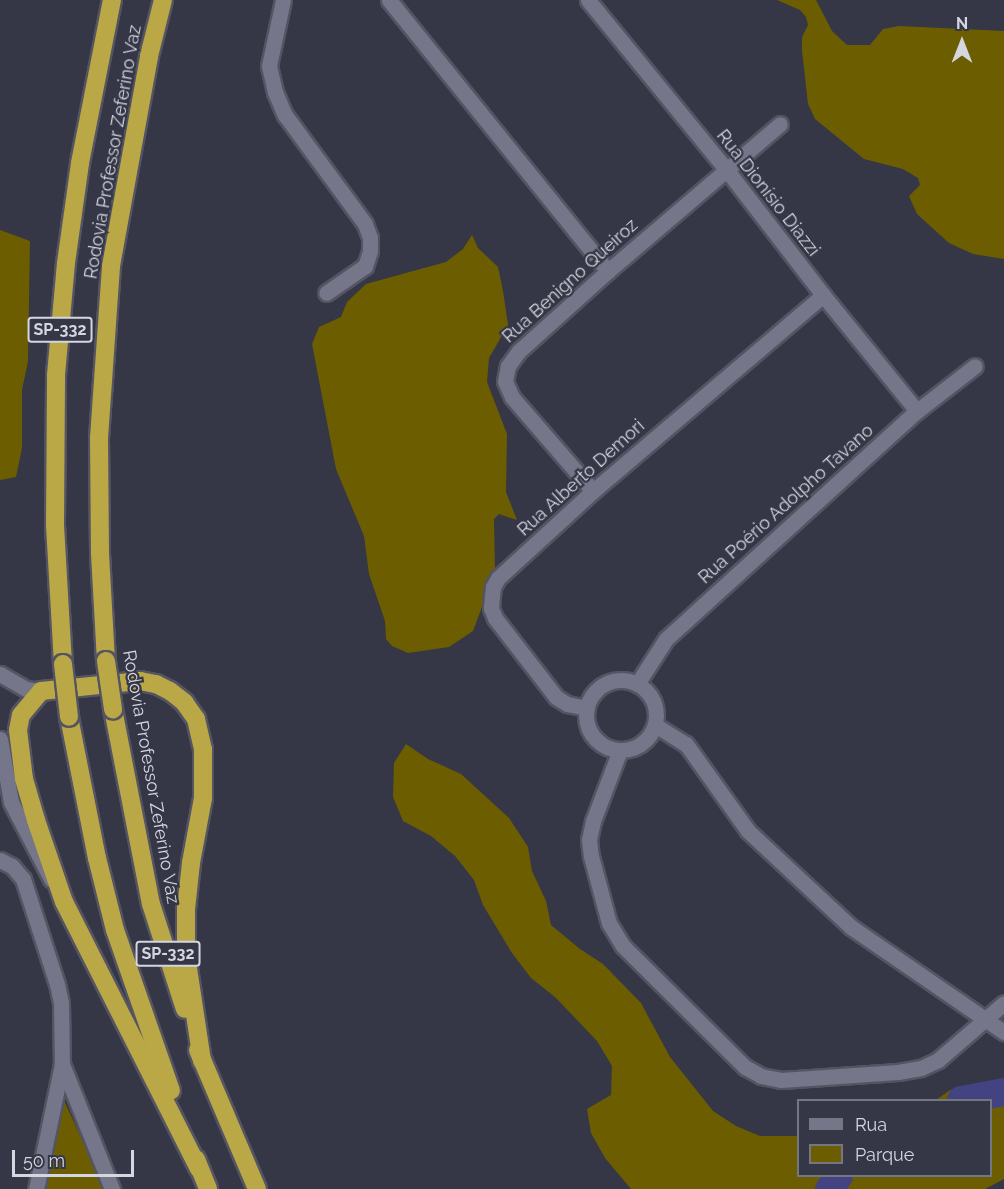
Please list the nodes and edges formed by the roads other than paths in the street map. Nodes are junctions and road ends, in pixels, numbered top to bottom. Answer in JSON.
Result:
{"nodes":[{"id":1,"x":112,"y":0,"type":"edge"},
{"id":2,"x":164,"y":0,"type":"edge"},
{"id":3,"x":283,"y":0,"type":"edge"},
{"id":4,"x":388,"y":0,"type":"edge"},
{"id":5,"x":588,"y":0,"type":"edge"},
{"id":6,"x":780,"y":124,"type":"dead end"},
{"id":7,"x":726,"y":168,"type":"junction"},
{"id":8,"x":608,"y":271,"type":"junction"},
{"id":9,"x":326,"y":293,"type":"dead end"},
{"id":10,"x":823,"y":295,"type":"junction"},
{"id":11,"x":975,"y":366,"type":"dead end"},
{"id":12,"x":916,"y":411,"type":"junction"},
{"id":13,"x":593,"y":491,"type":"junction"},
{"id":14,"x":0,"y":674,"type":"edge"},
{"id":15,"x":637,"y":684,"type":"junction"},
{"id":16,"x":41,"y":691,"type":"junction"},
{"id":17,"x":587,"y":708,"type":"junction"},
{"id":18,"x":655,"y":725,"type":"junction"},
{"id":19,"x":0,"y":740,"type":"edge"},
{"id":20,"x":620,"y":750,"type":"junction"},
{"id":21,"x":0,"y":860,"type":"edge"},
{"id":22,"x":64,"y":902,"type":"junction"},
{"id":23,"x":1004,"y":1004,"type":"edge"},
{"id":24,"x":988,"y":1019,"type":"junction"},
{"id":25,"x":1004,"y":1032,"type":"edge"},
{"id":26,"x":202,"y":1061,"type":"junction"},
{"id":27,"x":62,"y":1064,"type":"junction"},
{"id":28,"x":199,"y":1169,"type":"junction"},
{"id":29,"x":36,"y":1189,"type":"edge"},
{"id":30,"x":112,"y":1189,"type":"edge"},
{"id":31,"x":208,"y":1189,"type":"edge"},
{"id":32,"x":257,"y":1189,"type":"edge"}],
"edges":[{"from":1,"to":28,"type":"highway","name":"Rodovia Professor Zeferino Vaz","number":"SP-332","bridge":true},
{"from":2,"to":26,"type":"highway","name":"Rodovia Professor Zeferino Vaz","number":"SP-332","bridge":true},
{"from":3,"to":9,"type":"street"},
{"from":4,"to":8,"type":"street"},
{"from":5,"to":7,"type":"street","name":"Rua Dionísio Diazzi"},
{"from":6,"to":7,"type":"street","name":"Rua Benigno Queiroz"},
{"from":7,"to":8,"type":"street","name":"Rua Benigno Queiroz"},
{"from":7,"to":10,"type":"street","name":"Rua Dionísio Diazzi"},
{"from":8,"to":13,"type":"street","name":"Rua Benigno Queiroz"},
{"from":10,"to":12,"type":"street","name":"Rua Dionísio Diazzi"},
{"from":10,"to":13,"type":"street","name":"Rua Alberto Demori"},
{"from":11,"to":12,"type":"street","name":"Rua Poério Adolpho Tavano"},
{"from":12,"to":15,"type":"street","name":"Rua Poério Adolpho Tavano"},
{"from":13,"to":17,"type":"street","name":"Rua Alberto Demori"},
{"from":14,"to":16,"type":"street"},
{"from":15,"to":17,"type":"street"},
{"from":15,"to":18,"type":"street"},
{"from":16,"to":22,"type":"highway"},
{"from":16,"to":26,"type":"highway"},
{"from":17,"to":20,"type":"street"},
{"from":18,"to":20,"type":"street"},
{"from":18,"to":24,"type":"street"},
{"from":19,"to":22,"type":"street"},
{"from":20,"to":24,"type":"street"},
{"from":21,"to":27,"type":"street"},
{"from":22,"to":28,"type":"highway"},
{"from":23,"to":24,"type":"street"},
{"from":24,"to":25,"type":"street"},
{"from":26,"to":32,"type":"highway","name":"Rodovia Professor Zeferino Vaz","number":"SP-332"},
{"from":27,"to":29,"type":"street"},
{"from":27,"to":30,"type":"street"},
{"from":28,"to":31,"type":"highway","name":"Rodovia Professor Zeferino Vaz","number":"SP-332"}]}
